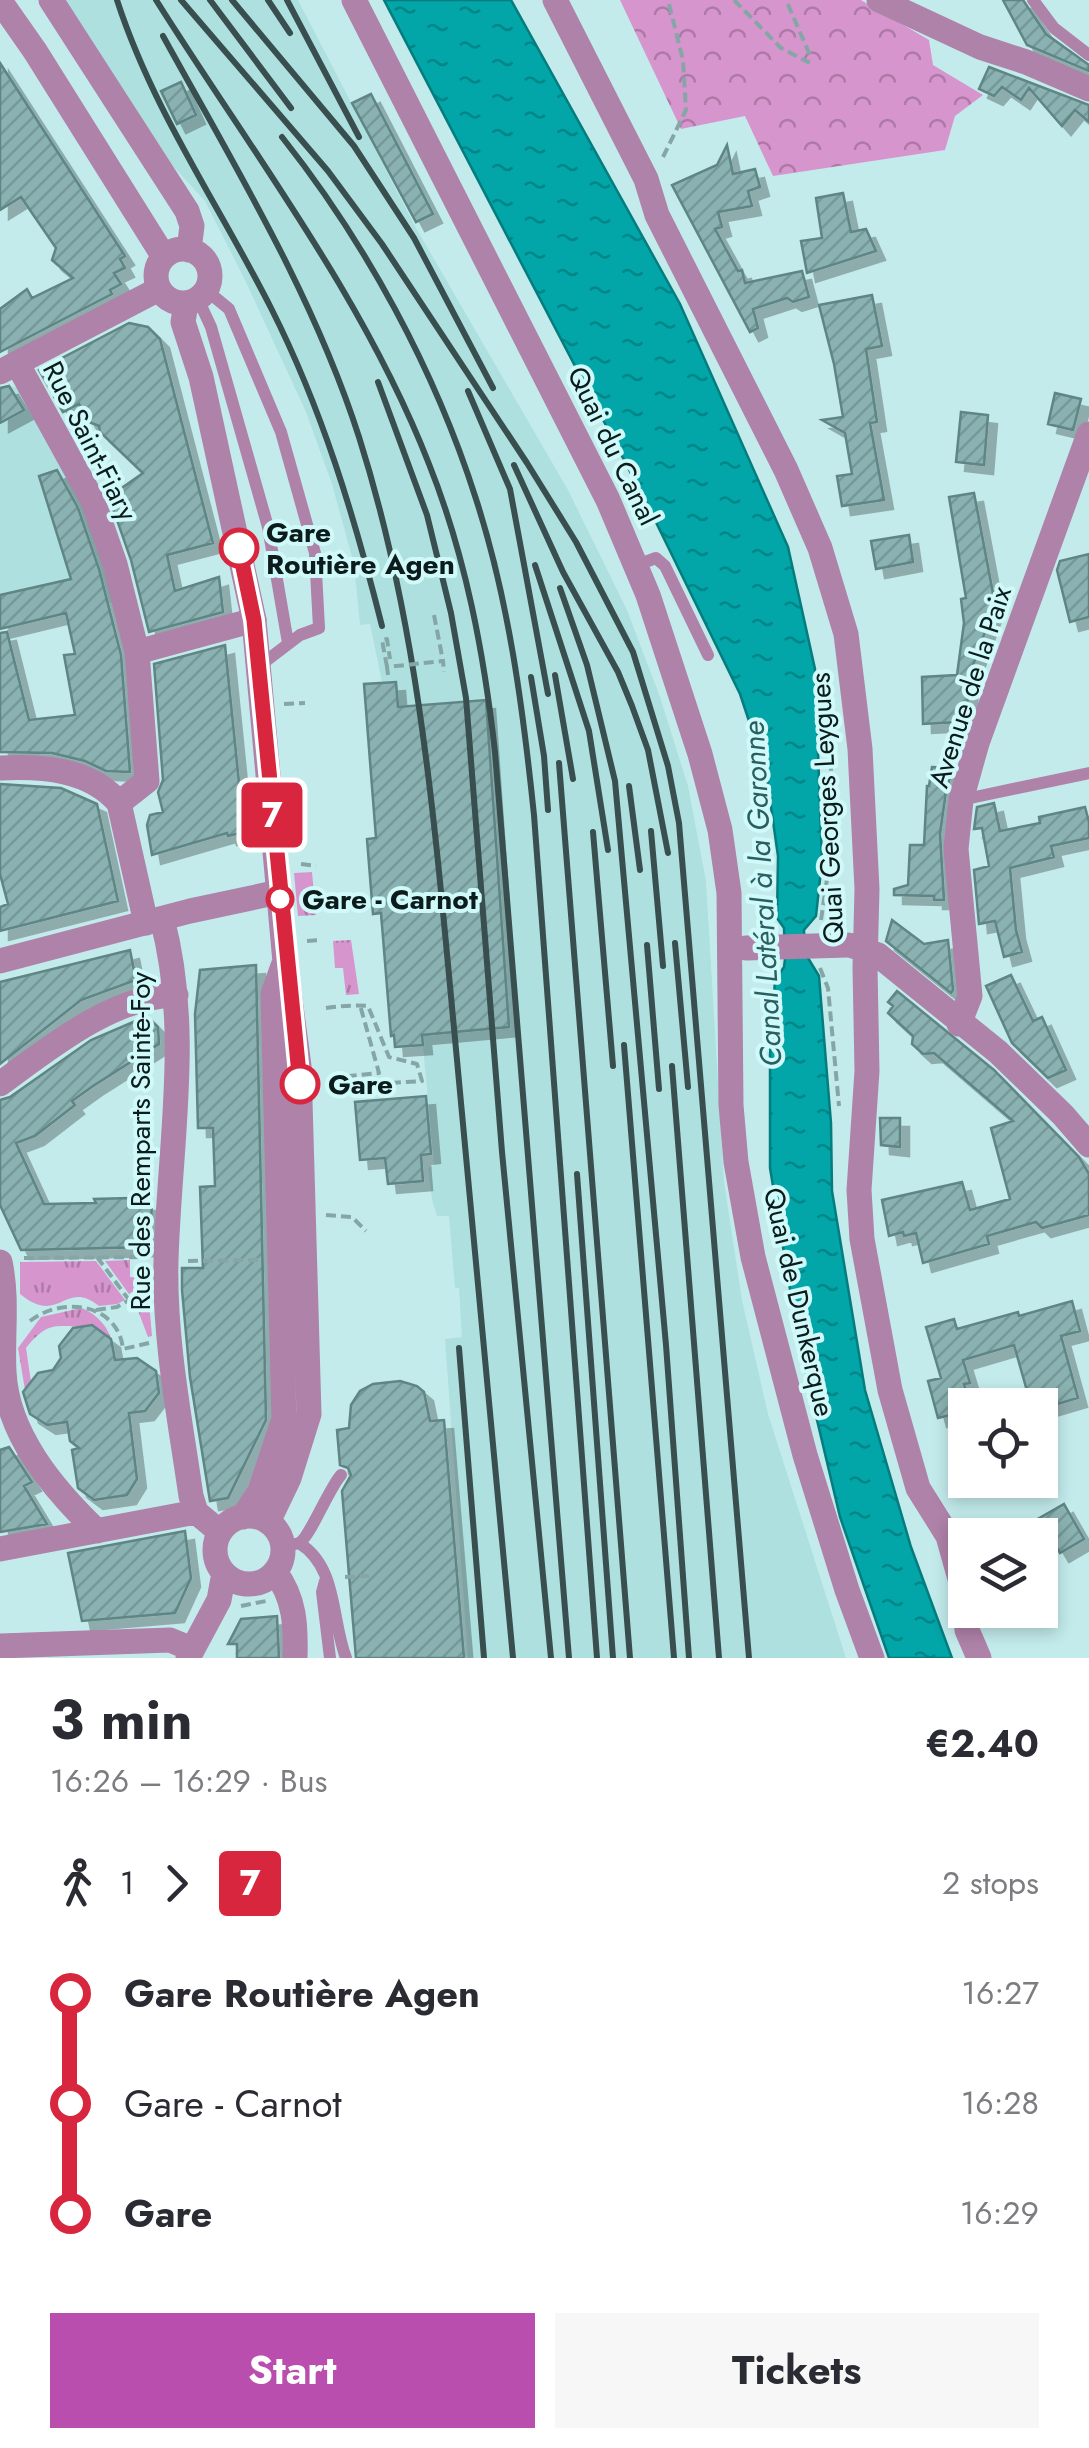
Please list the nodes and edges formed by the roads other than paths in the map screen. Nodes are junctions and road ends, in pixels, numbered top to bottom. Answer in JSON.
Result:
{"nodes":[{"id":1,"x":51,"y":0,"type":"edge"},
{"id":2,"x":354,"y":0,"type":"edge"},
{"id":3,"x":555,"y":0,"type":"edge"},
{"id":4,"x":879,"y":0,"type":"edge"},
{"id":5,"x":1033,"y":0,"type":"edge"},
{"id":6,"x":0,"y":1,"type":"edge"},
{"id":7,"x":1089,"y":55,"type":"edge"},
{"id":8,"x":1089,"y":89,"type":"edge"},
{"id":9,"x":177,"y":253,"type":"junction"},
{"id":10,"x":159,"y":289,"type":"junction"},
{"id":11,"x":197,"y":297,"type":"junction"},
{"id":12,"x":9,"y":368,"type":"edge"},
{"id":13,"x":1089,"y":434,"type":"edge"},
{"id":14,"x":637,"y":565,"type":"junction"},
{"id":15,"x":254,"y":620,"type":"junction"},
{"id":16,"x":288,"y":643,"type":"junction"},
{"id":17,"x":137,"y":652,"type":"junction"},
{"id":18,"x":708,"y":655,"type":"dead end"},
{"id":19,"x":258,"y":667,"type":"junction"},
{"id":20,"x":0,"y":768,"type":"edge"},
{"id":21,"x":1089,"y":773,"type":"edge"},
{"id":22,"x":962,"y":800,"type":"junction"},
{"id":23,"x":119,"y":803,"type":"junction"},
{"id":24,"x":280,"y":892,"type":"junction"},
{"id":25,"x":251,"y":898,"type":"junction"},
{"id":26,"x":154,"y":921,"type":"junction"},
{"id":27,"x":856,"y":946,"type":"junction"},
{"id":28,"x":739,"y":948,"type":"junction"},
{"id":29,"x":289,"y":959,"type":"junction"},
{"id":30,"x":0,"y":961,"type":"edge"},
{"id":31,"x":968,"y":977,"type":"junction"},
{"id":32,"x":176,"y":995,"type":"junction"},
{"id":33,"x":959,"y":1024,"type":"junction"},
{"id":34,"x":998,"y":1052,"type":"junction"},
{"id":35,"x":0,"y":1084,"type":"edge"},
{"id":36,"x":1089,"y":1146,"type":"edge"},
{"id":37,"x":7,"y":1260,"type":"edge"},
{"id":38,"x":2,"y":1358,"type":"edge"},
{"id":39,"x":340,"y":1475,"type":"dead end"},
{"id":40,"x":196,"y":1512,"type":"junction"},
{"id":41,"x":255,"y":1519,"type":"junction"},
{"id":42,"x":96,"y":1530,"type":"junction"},
{"id":43,"x":220,"y":1532,"type":"junction"},
{"id":44,"x":291,"y":1544,"type":"junction"},
{"id":45,"x":0,"y":1549,"type":"edge"},
{"id":46,"x":275,"y":1572,"type":"junction"},
{"id":47,"x":325,"y":1579,"type":"junction"},
{"id":48,"x":230,"y":1590,"type":"junction"},
{"id":49,"x":0,"y":1646,"type":"edge"},
{"id":50,"x":190,"y":1653,"type":"edge"},
{"id":51,"x":295,"y":1658,"type":"edge"},
{"id":52,"x":330,"y":1658,"type":"edge"},
{"id":53,"x":346,"y":1658,"type":"edge"},
{"id":54,"x":872,"y":1658,"type":"edge"},
{"id":55,"x":979,"y":1658,"type":"edge"}],
"edges":[{"from":1,"to":9,"type":"street"},
{"from":2,"to":14,"type":"street","name":"Quai du Canal"},
{"from":3,"to":27,"type":"street","name":"Quai Georges Leygues"},
{"from":4,"to":8,"type":"street"},
{"from":5,"to":7,"type":"lane"},
{"from":6,"to":9,"type":"street"},
{"from":9,"to":10,"type":"street"},
{"from":9,"to":11,"type":"street"},
{"from":10,"to":11,"type":"street"},
{"from":10,"to":12,"type":"street"},
{"from":11,"to":15,"type":"street"},
{"from":11,"to":16,"type":"lane"},
{"from":11,"to":16,"type":"lane"},
{"from":12,"to":17,"type":"street","name":"Rue Saint-Fiary"},
{"from":13,"to":22,"type":"street","name":"Avenue de la Paix"},
{"from":14,"to":18,"type":"lane"},
{"from":14,"to":28,"type":"street","name":"Quai du Canal"},
{"from":15,"to":17,"type":"street"},
{"from":15,"to":19,"type":"street"},
{"from":16,"to":19,"type":"lane"},
{"from":17,"to":23,"type":"street","name":"Rue Saint-Fiary"},
{"from":19,"to":24,"type":"street"},
{"from":20,"to":23,"type":"street"},
{"from":21,"to":22,"type":"lane"},
{"from":22,"to":31,"type":"street","name":"Avenue de la Paix"},
{"from":23,"to":26,"type":"street","name":"Rue des Remparts Sainte-Foy"},
{"from":24,"to":25,"type":"street"},
{"from":24,"to":29,"type":"street"},
{"from":25,"to":26,"type":"street"},
{"from":25,"to":29,"type":"street"},
{"from":26,"to":30,"type":"street"},
{"from":26,"to":32,"type":"street","name":"Rue des Remparts Sainte-Foy"},
{"from":27,"to":28,"type":"street","bridge":true},
{"from":27,"to":33,"type":"street"},
{"from":27,"to":55,"type":"street","name":"Quai Georges Leygues"},
{"from":28,"to":54,"type":"street","name":"Quai de Dunkerque"},
{"from":29,"to":41,"type":"street"},
{"from":29,"to":41,"type":"street"},
{"from":31,"to":33,"type":"street","name":"Avenue de la Paix"},
{"from":31,"to":34,"type":"street"},
{"from":32,"to":35,"type":"street"},
{"from":32,"to":40,"type":"street","name":"Rue des Remparts Sainte-Foy"},
{"from":33,"to":34,"type":"street"},
{"from":34,"to":36,"type":"street"},
{"from":37,"to":38,"type":"street"},
{"from":38,"to":42,"type":"street"},
{"from":39,"to":44,"type":"lane"},
{"from":40,"to":42,"type":"street"},
{"from":40,"to":43,"type":"street"},
{"from":41,"to":43,"type":"street"},
{"from":41,"to":44,"type":"street"},
{"from":42,"to":45,"type":"street"},
{"from":43,"to":48,"type":"street"},
{"from":44,"to":46,"type":"street"},
{"from":44,"to":47,"type":"lane"},
{"from":46,"to":48,"type":"street"},
{"from":46,"to":51,"type":"street"},
{"from":47,"to":52,"type":"lane"},
{"from":47,"to":53,"type":"lane"},
{"from":48,"to":50,"type":"street"},
{"from":49,"to":50,"type":"street"}]}
